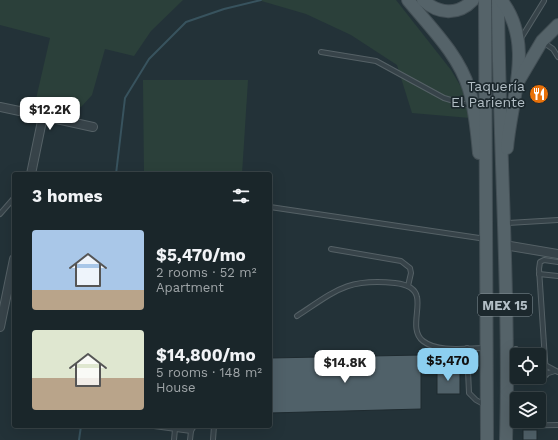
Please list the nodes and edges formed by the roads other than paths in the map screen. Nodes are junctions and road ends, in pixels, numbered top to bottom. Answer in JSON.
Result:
{"nodes":[{"id":1,"x":408,"y":0,"type":"edge"},
{"id":2,"x":423,"y":0,"type":"edge"},
{"id":3,"x":485,"y":0,"type":"edge"},
{"id":4,"x":498,"y":0,"type":"edge"},
{"id":5,"x":501,"y":0,"type":"edge"},
{"id":6,"x":544,"y":1,"type":"dead end"},
{"id":7,"x":469,"y":4,"type":"edge"},
{"id":8,"x":558,"y":25,"type":"edge"},
{"id":9,"x":520,"y":41,"type":"junction"},
{"id":10,"x":542,"y":41,"type":"junction"},
{"id":11,"x":321,"y":52,"type":"dead end"},
{"id":12,"x":558,"y":57,"type":"edge"},
{"id":13,"x":517,"y":85,"type":"junction"},
{"id":14,"x":473,"y":106,"type":"junction"},
{"id":15,"x":0,"y":107,"type":"edge"},
{"id":16,"x":43,"y":116,"type":"junction"},
{"id":17,"x":94,"y":127,"type":"dead end"},
{"id":18,"x":501,"y":170,"type":"junction"},
{"id":19,"x":31,"y":172,"type":"edge"},
{"id":20,"x":12,"y":200,"type":"edge"},
{"id":21,"x":272,"y":207,"type":"edge"},
{"id":22,"x":486,"y":209,"type":"junction"},
{"id":23,"x":0,"y":214,"type":"edge"},
{"id":24,"x":558,"y":220,"type":"edge"},
{"id":25,"x":503,"y":223,"type":"junction"},
{"id":26,"x":486,"y":239,"type":"junction"},
{"id":27,"x":504,"y":245,"type":"junction"},
{"id":28,"x":331,"y":249,"type":"dead end"},
{"id":29,"x":558,"y":254,"type":"edge"},
{"id":30,"x":558,"y":262,"type":"edge"},
{"id":31,"x":12,"y":269,"type":"edge"},
{"id":32,"x":539,"y":274,"type":"junction"},
{"id":33,"x":558,"y":276,"type":"edge"},
{"id":34,"x":408,"y":286,"type":"junction"},
{"id":35,"x":297,"y":316,"type":"dead end"},
{"id":36,"x":0,"y":327,"type":"edge"},
{"id":37,"x":466,"y":348,"type":"junction"},
{"id":38,"x":486,"y":348,"type":"junction"},
{"id":39,"x":544,"y":348,"type":"edge"},
{"id":40,"x":546,"y":366,"type":"edge"},
{"id":41,"x":556,"y":371,"type":"edge"},
{"id":42,"x":546,"y":375,"type":"edge"},
{"id":43,"x":510,"y":383,"type":"edge"},
{"id":44,"x":506,"y":385,"type":"junction"},
{"id":45,"x":486,"y":406,"type":"junction"},
{"id":46,"x":558,"y":425,"type":"edge"},
{"id":47,"x":506,"y":426,"type":"junction"},
{"id":48,"x":168,"y":428,"type":"edge"},
{"id":49,"x":193,"y":428,"type":"edge"},
{"id":50,"x":214,"y":428,"type":"edge"},
{"id":51,"x":175,"y":429,"type":"junction"},
{"id":52,"x":191,"y":431,"type":"junction"},
{"id":53,"x":174,"y":440,"type":"edge"},
{"id":54,"x":190,"y":440,"type":"edge"},
{"id":55,"x":213,"y":440,"type":"edge"},
{"id":56,"x":487,"y":440,"type":"edge"},
{"id":57,"x":506,"y":440,"type":"edge"}],
"edges":[{"from":1,"to":14,"type":"main road"},
{"from":2,"to":7,"type":"main road"},
{"from":3,"to":22,"type":"main road","number":"MEX 15"},
{"from":4,"to":18,"type":"main road","number":"MEX 15"},
{"from":5,"to":9,"type":"main road"},
{"from":6,"to":9,"type":"lane"},
{"from":8,"to":10,"type":"main road"},
{"from":9,"to":13,"type":"main road"},
{"from":10,"to":12,"type":"lane"},
{"from":10,"to":13,"type":"main road"},
{"from":11,"to":14,"type":"lane"},
{"from":13,"to":18,"type":"main road"},
{"from":14,"to":22,"type":"main road"},
{"from":15,"to":16,"type":"street"},
{"from":16,"to":17,"type":"street"},
{"from":16,"to":19,"type":"street"},
{"from":18,"to":25,"type":"main road","number":"MEX 15"},
{"from":20,"to":23,"type":"lane"},
{"from":21,"to":26,"type":"lane"},
{"from":22,"to":26,"type":"main road","number":"MEX 15"},
{"from":24,"to":25,"type":"lane"},
{"from":25,"to":27,"type":"main road","number":"MEX 15"},
{"from":26,"to":38,"type":"main road","number":"MEX 15"},
{"from":27,"to":29,"type":"street"},
{"from":27,"to":44,"type":"main road","number":"MEX 15"},
{"from":28,"to":34,"type":"lane"},
{"from":30,"to":32,"type":"lane"},
{"from":31,"to":36,"type":"street"},
{"from":32,"to":33,"type":"lane"},
{"from":32,"to":39,"type":"lane"},
{"from":34,"to":35,"type":"lane"},
{"from":34,"to":37,"type":"lane"},
{"from":37,"to":38,"type":"lane"},
{"from":37,"to":45,"type":"lane"},
{"from":38,"to":45,"type":"main road","number":"MEX 15"},
{"from":40,"to":41,"type":"lane"},
{"from":41,"to":42,"type":"lane"},
{"from":43,"to":44,"type":"lane"},
{"from":44,"to":47,"type":"main road","number":"MEX 15"},
{"from":45,"to":56,"type":"main road","number":"MEX 15"},
{"from":46,"to":47,"type":"lane"},
{"from":47,"to":57,"type":"main road","number":"MEX 15"},
{"from":48,"to":51,"type":"lane"},
{"from":49,"to":52,"type":"lane"},
{"from":50,"to":55,"type":"lane"},
{"from":51,"to":52,"type":"lane"},
{"from":51,"to":53,"type":"lane"},
{"from":52,"to":54,"type":"lane"}]}
